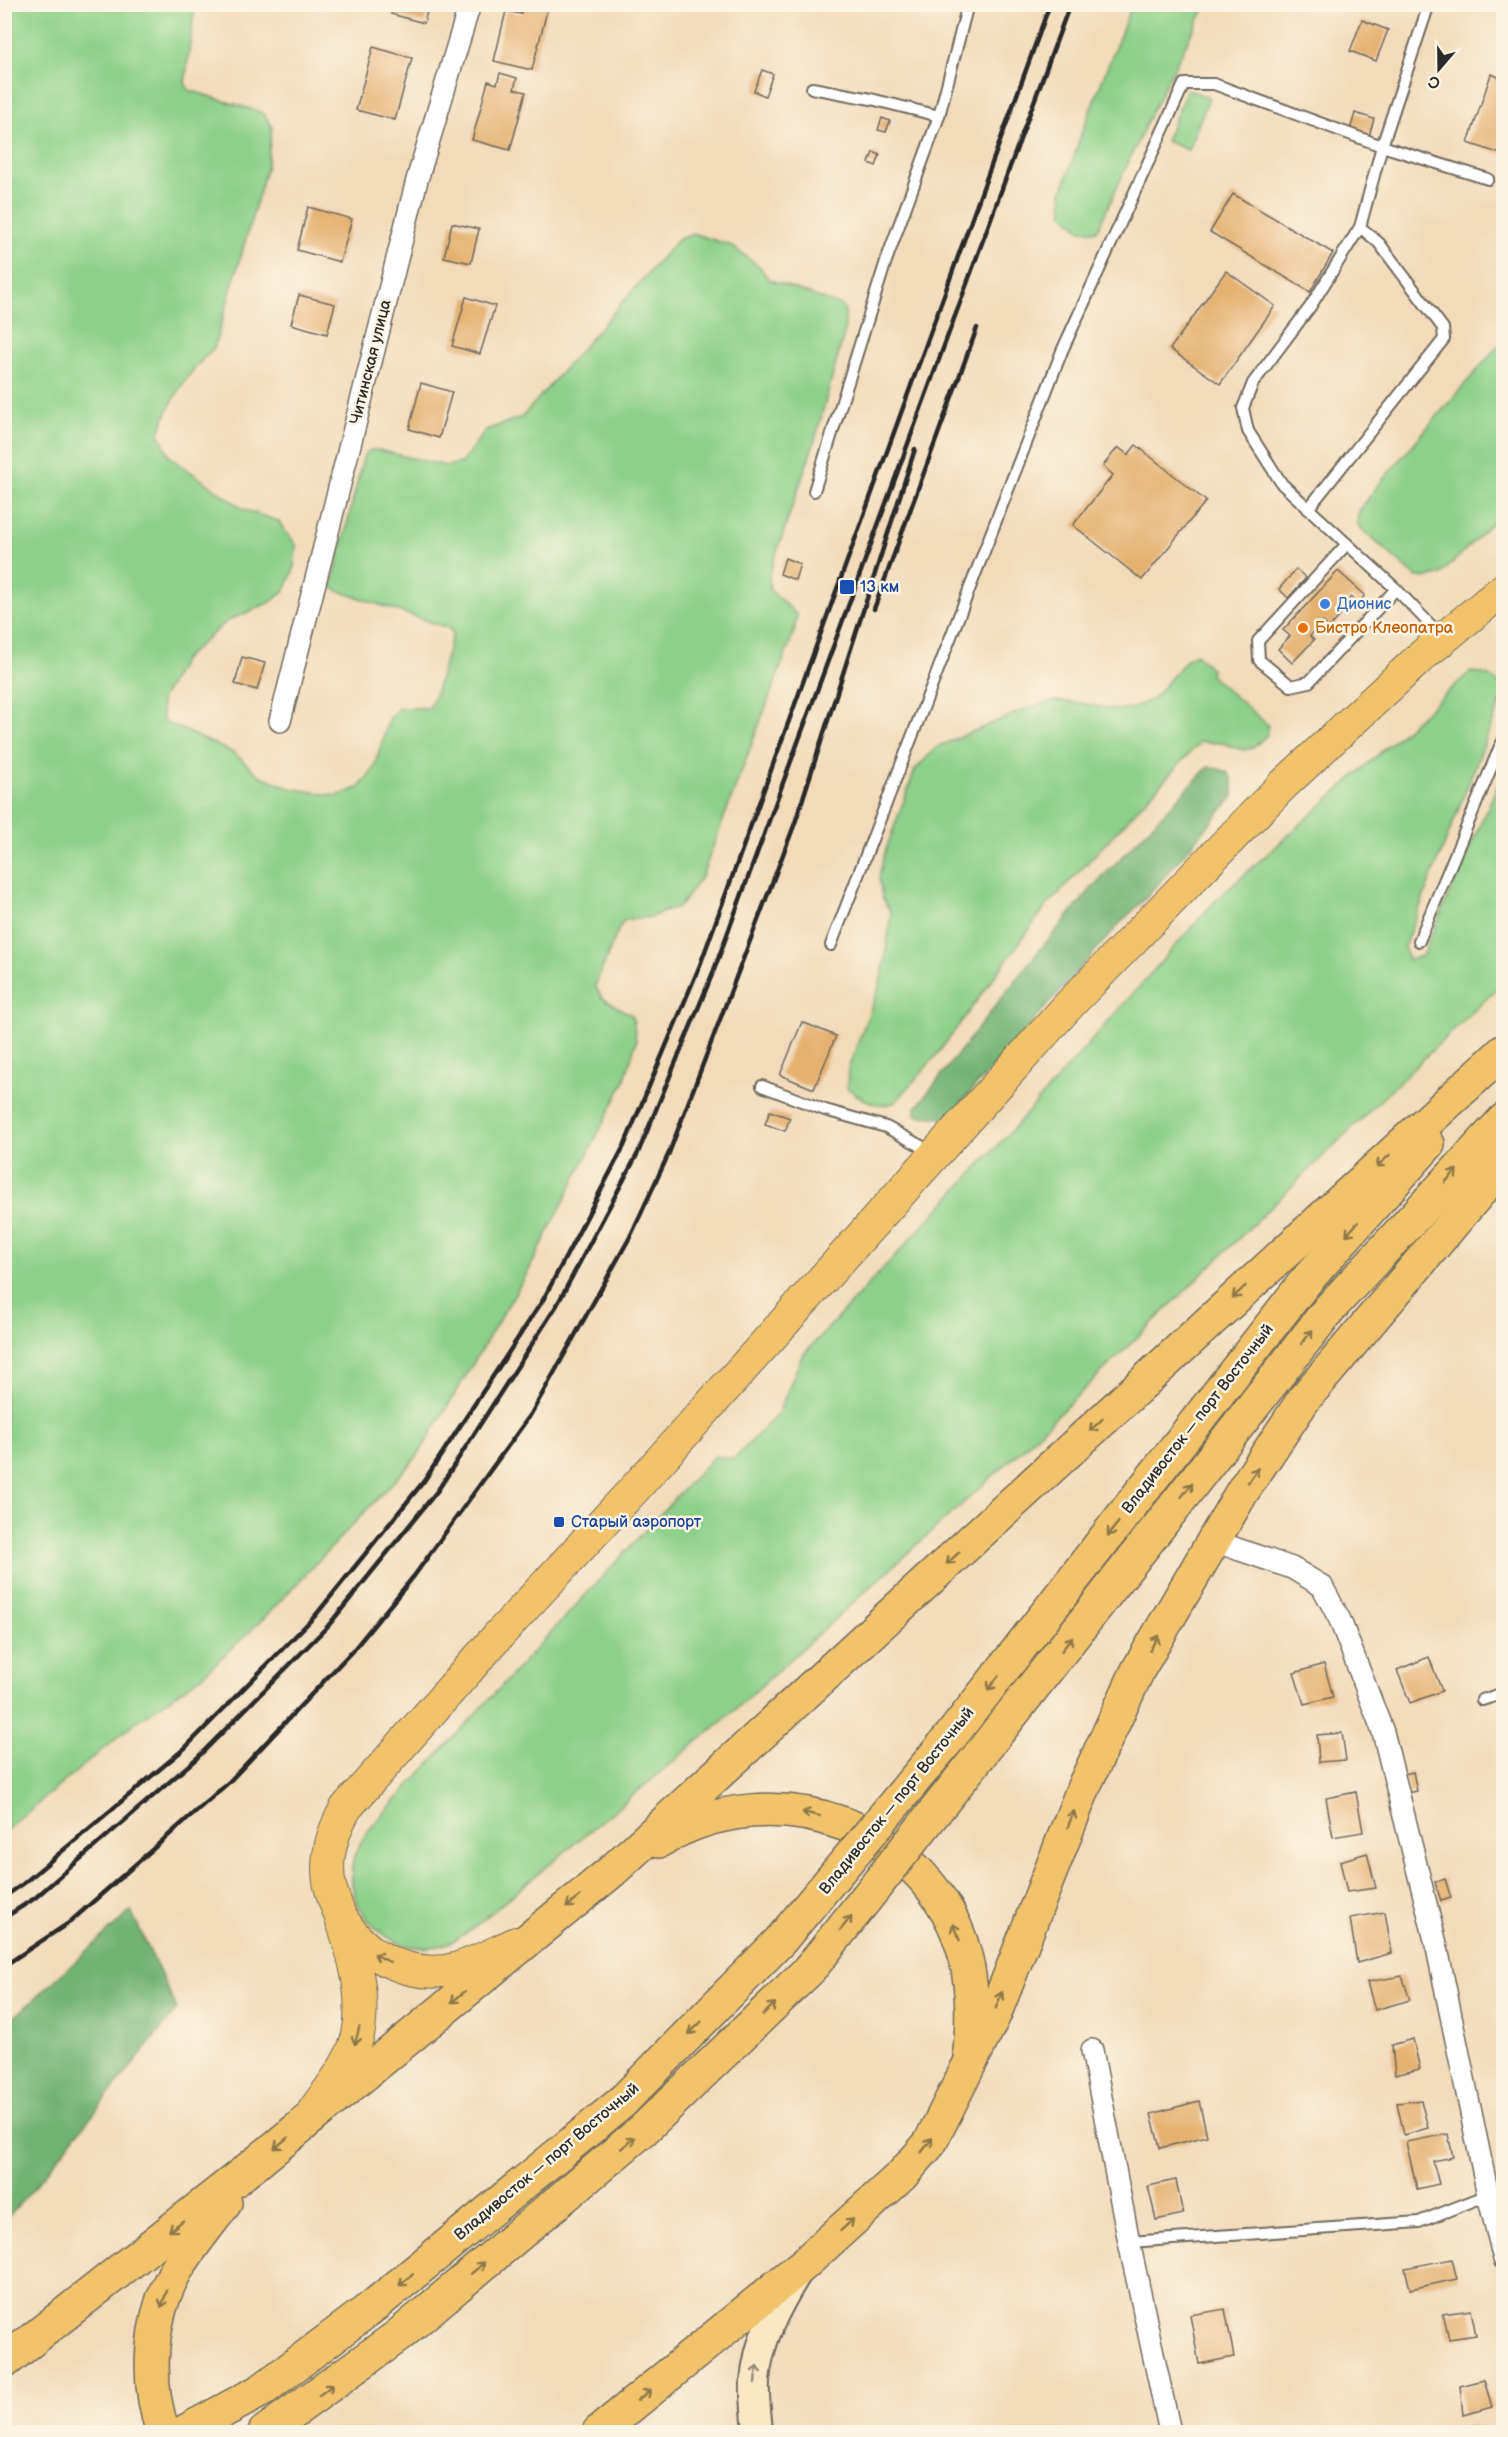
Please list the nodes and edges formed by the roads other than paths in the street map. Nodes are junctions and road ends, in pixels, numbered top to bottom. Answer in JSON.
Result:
{"nodes":[{"id":1,"x":470,"y":4,"type":"edge"},
{"id":2,"x":968,"y":4,"type":"edge"},
{"id":3,"x":1429,"y":4,"type":"edge"},
{"id":4,"x":812,"y":88,"type":"dead end"},
{"id":5,"x":939,"y":116,"type":"junction"},
{"id":6,"x":1382,"y":146,"type":"junction"},
{"id":7,"x":1488,"y":179,"type":"dead end"},
{"id":8,"x":1360,"y":227,"type":"junction"},
{"id":9,"x":814,"y":491,"type":"dead end"},
{"id":10,"x":1308,"y":509,"type":"junction"},
{"id":11,"x":1347,"y":544,"type":"junction"},
{"id":12,"x":1396,"y":589,"type":"junction"},
{"id":13,"x":1503,"y":589,"type":"edge"},
{"id":14,"x":1443,"y":639,"type":"junction"},
{"id":15,"x":280,"y":721,"type":"dead end"},
{"id":16,"x":1503,"y":737,"type":"edge"},
{"id":17,"x":1419,"y":941,"type":"dead end"},
{"id":18,"x":831,"y":945,"type":"dead end"},
{"id":19,"x":1503,"y":1051,"type":"edge"},
{"id":20,"x":1503,"y":1060,"type":"edge"},
{"id":21,"x":762,"y":1086,"type":"dead end"},
{"id":22,"x":1503,"y":1120,"type":"edge"},
{"id":23,"x":935,"y":1154,"type":"junction"},
{"id":24,"x":1502,"y":1165,"type":"edge"},
{"id":25,"x":1214,"y":1541,"type":"junction"},
{"id":26,"x":1503,"y":1693,"type":"edge"},
{"id":27,"x":1482,"y":1700,"type":"dead end"},
{"id":28,"x":612,"y":1871,"type":"junction"},
{"id":29,"x":341,"y":1917,"type":"junction"},
{"id":30,"x":536,"y":1933,"type":"junction"},
{"id":31,"x":1092,"y":2050,"type":"dead end"},
{"id":32,"x":948,"y":2110,"type":"junction"},
{"id":33,"x":306,"y":2122,"type":"junction"},
{"id":34,"x":255,"y":2164,"type":"junction"},
{"id":35,"x":1496,"y":2193,"type":"edge"},
{"id":36,"x":1129,"y":2242,"type":"junction"},
{"id":37,"x":1503,"y":2259,"type":"edge"},
{"id":38,"x":804,"y":2264,"type":"junction"},
{"id":39,"x":4,"y":2362,"type":"edge"},
{"id":40,"x":272,"y":2429,"type":"edge"},
{"id":41,"x":163,"y":2433,"type":"edge"},
{"id":42,"x":184,"y":2433,"type":"edge"},
{"id":43,"x":598,"y":2433,"type":"edge"},
{"id":44,"x":758,"y":2433,"type":"edge"},
{"id":45,"x":1170,"y":2433,"type":"edge"}],
"edges":[{"from":1,"to":15,"type":"street","name":"Читинская улица"},
{"from":2,"to":5,"type":"lane"},
{"from":3,"to":6,"type":"lane"},
{"from":4,"to":5,"type":"lane"},
{"from":5,"to":9,"type":"lane"},
{"from":6,"to":7,"type":"lane"},
{"from":6,"to":8,"type":"lane"},
{"from":6,"to":18,"type":"lane"},
{"from":8,"to":10,"type":"lane"},
{"from":8,"to":10,"type":"lane"},
{"from":10,"to":11,"type":"lane"},
{"from":11,"to":12,"type":"lane"},
{"from":11,"to":12,"type":"lane"},
{"from":12,"to":14,"type":"lane"},
{"from":13,"to":14,"type":"main road"},
{"from":14,"to":23,"type":"main road"},
{"from":16,"to":17,"type":"lane"},
{"from":19,"to":28,"type":"highway","one_way":true},
{"from":20,"to":42,"type":"highway","name":"Владивосток — порт Восточный","one_way":true,"bridge":true},
{"from":21,"to":23,"type":"lane"},
{"from":40,"to":22,"type":"highway","one_way":true,"bridge":true},
{"from":23,"to":29,"type":"main road"},
{"from":25,"to":24,"type":"highway","one_way":true},
{"from":32,"to":25,"type":"highway","one_way":true},
{"from":25,"to":35,"type":"street"},
{"from":26,"to":27,"type":"lane"},
{"from":28,"to":30,"type":"highway","one_way":true},
{"from":32,"to":28,"type":"highway","one_way":true},
{"from":30,"to":29,"type":"main road","one_way":true},
{"from":29,"to":33,"type":"main road","one_way":true},
{"from":30,"to":33,"type":"highway","one_way":true},
{"from":31,"to":36,"type":"street"},
{"from":38,"to":32,"type":"highway","one_way":true},
{"from":33,"to":34,"type":"highway","one_way":true},
{"from":34,"to":39,"type":"highway","one_way":true},
{"from":34,"to":41,"type":"highway","one_way":true},
{"from":35,"to":36,"type":"lane"},
{"from":35,"to":37,"type":"street"},
{"from":36,"to":45,"type":"street"},
{"from":43,"to":38,"type":"highway","one_way":true},
{"from":44,"to":38,"type":"main road","one_way":true}]}
